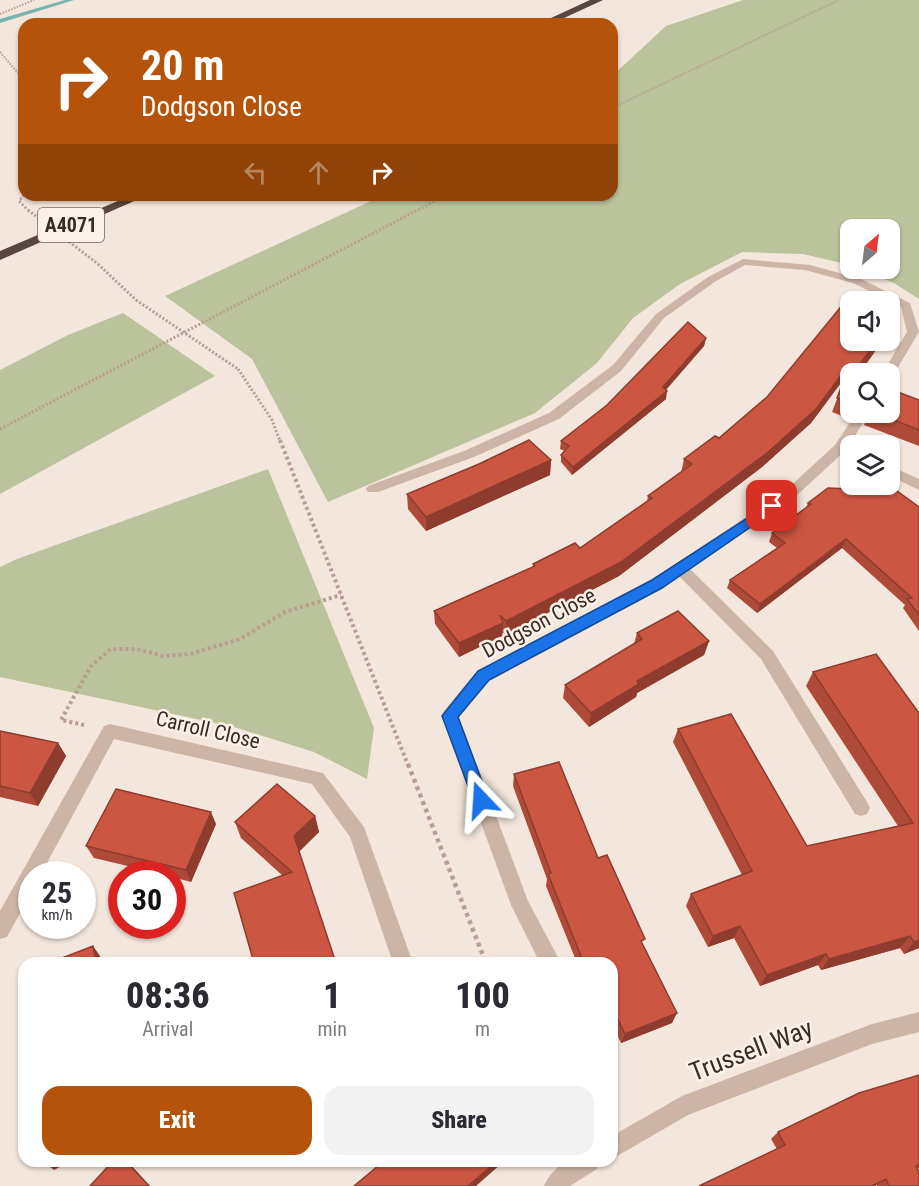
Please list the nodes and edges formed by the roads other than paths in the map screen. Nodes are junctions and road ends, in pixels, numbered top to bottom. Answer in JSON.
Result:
{"nodes":[{"id":1,"x":598,"y":0,"type":"edge"},
{"id":2,"x":557,"y":18,"type":"edge"},
{"id":3,"x":128,"y":201,"type":"edge"},
{"id":4,"x":0,"y":256,"type":"edge"},
{"id":5,"x":895,"y":363,"type":"edge"},
{"id":6,"x":840,"y":455,"type":"edge"},
{"id":7,"x":900,"y":476,"type":"edge"},
{"id":8,"x":919,"y":485,"type":"edge"},
{"id":9,"x":373,"y":489,"type":"dead end"},
{"id":10,"x":680,"y":568,"type":"junction"},
{"id":11,"x":861,"y":808,"type":"dead end"},
{"id":12,"x":0,"y":930,"type":"edge"},
{"id":13,"x":401,"y":957,"type":"edge"},
{"id":14,"x":548,"y":957,"type":"edge"},
{"id":15,"x":919,"y":1022,"type":"edge"},
{"id":16,"x":618,"y":1144,"type":"edge"},
{"id":17,"x":578,"y":1167,"type":"edge"},
{"id":18,"x":555,"y":1186,"type":"edge"}],
"edges":[{"from":1,"to":2,"type":"highway"},
{"from":3,"to":4,"type":"highway","number":"A4071"},
{"from":5,"to":9,"type":"street"},
{"from":6,"to":10,"type":"street","name":"Dodgson Close"},
{"from":7,"to":8,"type":"street"},
{"from":10,"to":11,"type":"street"},
{"from":10,"to":14,"type":"street","name":"Dodgson Close"},
{"from":12,"to":13,"type":"street","name":"Carroll Close"},
{"from":15,"to":16,"type":"street","name":"Trussell Way"},
{"from":17,"to":18,"type":"street"}]}
